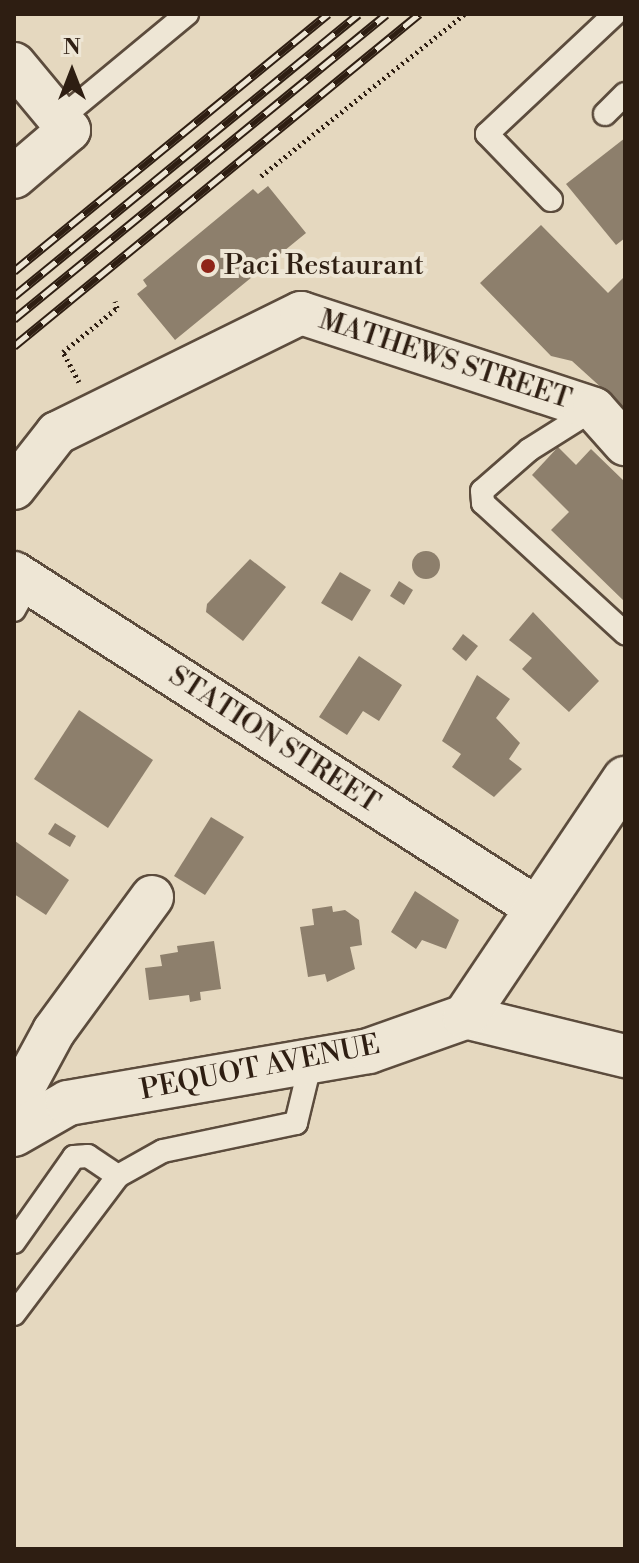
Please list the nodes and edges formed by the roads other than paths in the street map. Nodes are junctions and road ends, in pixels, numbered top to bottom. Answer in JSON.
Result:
{"nodes":[{"id":1,"x":187,"y":14,"type":"edge"},
{"id":2,"x":615,"y":14,"type":"edge"},
{"id":3,"x":14,"y":64,"type":"edge"},
{"id":4,"x":625,"y":94,"type":"edge"},
{"id":5,"x":605,"y":114,"type":"dead end"},
{"id":6,"x":60,"y":119,"type":"junction"},
{"id":7,"x":14,"y":177,"type":"edge"},
{"id":8,"x":551,"y":200,"type":"dead end"},
{"id":9,"x":594,"y":409,"type":"junction"},
{"id":10,"x":625,"y":444,"type":"edge"},
{"id":11,"x":14,"y":488,"type":"edge"},
{"id":12,"x":19,"y":589,"type":"edge"},
{"id":13,"x":625,"y":633,"type":"edge"},
{"id":14,"x":625,"y":779,"type":"edge"},
{"id":15,"x":152,"y":897,"type":"dead end"},
{"id":16,"x":535,"y":907,"type":"junction"},
{"id":17,"x":465,"y":1017,"type":"junction"},
{"id":18,"x":625,"y":1056,"type":"edge"},
{"id":19,"x":311,"y":1061,"type":"junction"},
{"id":20,"x":16,"y":1121,"type":"edge"},
{"id":21,"x":118,"y":1176,"type":"junction"},
{"id":22,"x":14,"y":1242,"type":"edge"},
{"id":23,"x":14,"y":1314,"type":"edge"}],
"edges":[{"from":1,"to":6,"type":"lane"},
{"from":2,"to":8,"type":"lane"},
{"from":3,"to":6,"type":"street"},
{"from":4,"to":5,"type":"lane"},
{"from":6,"to":7,"type":"street"},
{"from":9,"to":10,"type":"street","name":"MATHEWS STREET"},
{"from":9,"to":11,"type":"street","name":"MATHEWS STREET"},
{"from":9,"to":13,"type":"lane"},
{"from":12,"to":16,"type":"street","name":"STATION STREET"},
{"from":14,"to":16,"type":"street"},
{"from":15,"to":20,"type":"street"},
{"from":16,"to":17,"type":"street"},
{"from":17,"to":18,"type":"street"},
{"from":17,"to":19,"type":"street","name":"PEQUOT AVENUE"},
{"from":19,"to":20,"type":"street","name":"PEQUOT AVENUE"},
{"from":19,"to":21,"type":"lane"},
{"from":21,"to":22,"type":"lane"},
{"from":21,"to":23,"type":"lane"}]}
